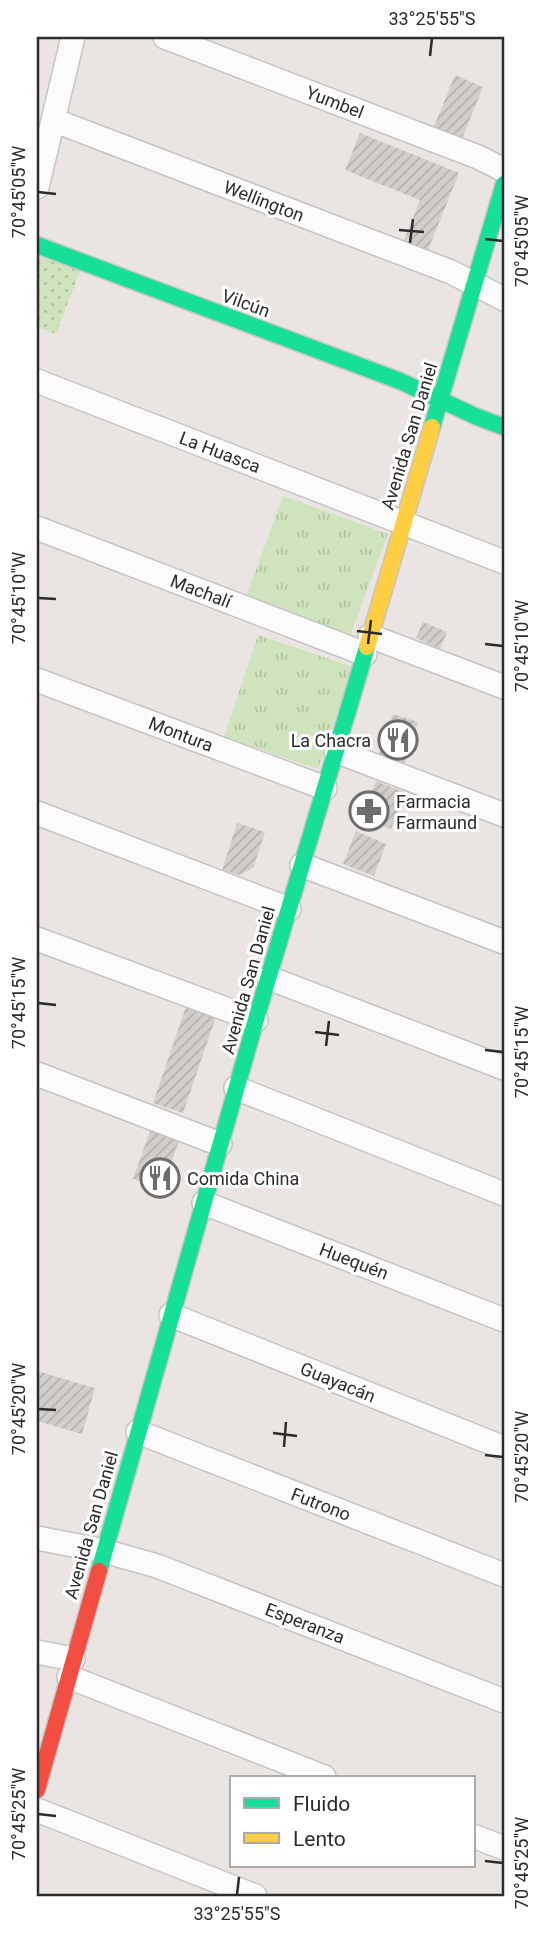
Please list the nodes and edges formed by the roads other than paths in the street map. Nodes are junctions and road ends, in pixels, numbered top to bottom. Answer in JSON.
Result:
{"nodes":[{"id":1,"x":73,"y":37,"type":"edge"},
{"id":2,"x":165,"y":37,"type":"edge"},
{"id":3,"x":53,"y":120,"type":"junction"},
{"id":4,"x":504,"y":170,"type":"edge"},
{"id":5,"x":504,"y":184,"type":"edge"},
{"id":6,"x":37,"y":187,"type":"edge"},
{"id":7,"x":37,"y":245,"type":"edge"},
{"id":8,"x":474,"y":284,"type":"junction"},
{"id":9,"x":504,"y":299,"type":"edge"},
{"id":10,"x":37,"y":382,"type":"edge"},
{"id":11,"x":440,"y":398,"type":"junction"},
{"id":12,"x":504,"y":427,"type":"edge"},
{"id":13,"x":403,"y":523,"type":"junction"},
{"id":14,"x":37,"y":528,"type":"edge"},
{"id":15,"x":504,"y":562,"type":"edge"},
{"id":16,"x":367,"y":645,"type":"junction"},
{"id":17,"x":37,"y":680,"type":"edge"},
{"id":18,"x":504,"y":687,"type":"edge"},
{"id":19,"x":336,"y":751,"type":"junction"},
{"id":20,"x":325,"y":788,"type":"junction"},
{"id":21,"x":37,"y":813,"type":"edge"},
{"id":22,"x":504,"y":815,"type":"edge"},
{"id":23,"x":302,"y":865,"type":"junction"},
{"id":24,"x":289,"y":909,"type":"junction"},
{"id":25,"x":37,"y":939,"type":"edge"},
{"id":26,"x":504,"y":942,"type":"edge"},
{"id":27,"x":269,"y":978,"type":"junction"},
{"id":28,"x":256,"y":1020,"type":"junction"},
{"id":29,"x":504,"y":1068,"type":"edge"},
{"id":30,"x":37,"y":1074,"type":"edge"},
{"id":31,"x":236,"y":1088,"type":"junction"},
{"id":32,"x":220,"y":1144,"type":"junction"},
{"id":33,"x":504,"y":1194,"type":"edge"},
{"id":34,"x":204,"y":1203,"type":"junction"},
{"id":35,"x":172,"y":1315,"type":"junction"},
{"id":36,"x":504,"y":1320,"type":"edge"},
{"id":37,"x":138,"y":1432,"type":"junction"},
{"id":38,"x":504,"y":1448,"type":"edge"},
{"id":39,"x":37,"y":1538,"type":"edge"},
{"id":40,"x":104,"y":1551,"type":"junction"},
{"id":41,"x":504,"y":1575,"type":"edge"},
{"id":42,"x":37,"y":1652,"type":"edge"},
{"id":43,"x":71,"y":1668,"type":"junction"},
{"id":44,"x":504,"y":1701,"type":"edge"},
{"id":45,"x":41,"y":1761,"type":"edge"},
{"id":46,"x":322,"y":1776,"type":"edge"},
{"id":47,"x":37,"y":1790,"type":"edge"},
{"id":48,"x":37,"y":1810,"type":"edge"},
{"id":49,"x":475,"y":1837,"type":"edge"},
{"id":50,"x":504,"y":1848,"type":"edge"},
{"id":51,"x":255,"y":1896,"type":"edge"}],
"edges":[{"from":1,"to":3,"type":"street"},
{"from":2,"to":4,"type":"street","name":"Yumbel"},
{"from":3,"to":6,"type":"street"},
{"from":3,"to":8,"type":"street","name":"Wellington"},
{"from":5,"to":8,"type":"street","name":"Avenida San Daniel"},
{"from":7,"to":11,"type":"street","name":"Vilcún"},
{"from":8,"to":9,"type":"street","name":"Wellington"},
{"from":8,"to":11,"type":"street","name":"Avenida San Daniel"},
{"from":10,"to":13,"type":"street","name":"La Huasca"},
{"from":11,"to":12,"type":"street","name":"Vilcún"},
{"from":11,"to":13,"type":"street","name":"Avenida San Daniel"},
{"from":13,"to":15,"type":"street","name":"La Huasca"},
{"from":13,"to":16,"type":"street","name":"Avenida San Daniel"},
{"from":14,"to":16,"type":"street","name":"Machalí"},
{"from":16,"to":18,"type":"street","name":"Machalí"},
{"from":16,"to":19,"type":"street","name":"Avenida San Daniel"},
{"from":17,"to":20,"type":"street","name":"Montura"},
{"from":19,"to":20,"type":"street","name":"Avenida San Daniel"},
{"from":19,"to":22,"type":"street"},
{"from":20,"to":23,"type":"street","name":"Avenida San Daniel"},
{"from":21,"to":24,"type":"street"},
{"from":23,"to":24,"type":"street","name":"Avenida San Daniel"},
{"from":23,"to":26,"type":"street"},
{"from":24,"to":27,"type":"street","name":"Avenida San Daniel"},
{"from":25,"to":28,"type":"street"},
{"from":27,"to":28,"type":"street","name":"Avenida San Daniel"},
{"from":27,"to":29,"type":"street"},
{"from":28,"to":31,"type":"street","name":"Avenida San Daniel"},
{"from":30,"to":32,"type":"street"},
{"from":31,"to":32,"type":"street","name":"Avenida San Daniel"},
{"from":31,"to":33,"type":"street"},
{"from":32,"to":34,"type":"street","name":"Avenida San Daniel"},
{"from":34,"to":35,"type":"street","name":"Avenida San Daniel"},
{"from":34,"to":36,"type":"street","name":"Huequén"},
{"from":35,"to":37,"type":"street","name":"Avenida San Daniel"},
{"from":35,"to":38,"type":"street","name":"Guayacán"},
{"from":37,"to":40,"type":"street","name":"Avenida San Daniel"},
{"from":37,"to":41,"type":"street","name":"Futrono"},
{"from":39,"to":40,"type":"street","name":"Esperanza"},
{"from":40,"to":43,"type":"street","name":"Avenida San Daniel"},
{"from":40,"to":44,"type":"street","name":"Esperanza"},
{"from":42,"to":43,"type":"street"},
{"from":43,"to":45,"type":"street","name":"Avenida San Daniel"},
{"from":43,"to":46,"type":"street"},
{"from":45,"to":47,"type":"street","name":"Avenida San Daniel"},
{"from":48,"to":51,"type":"street"},
{"from":49,"to":50,"type":"street"}]}
